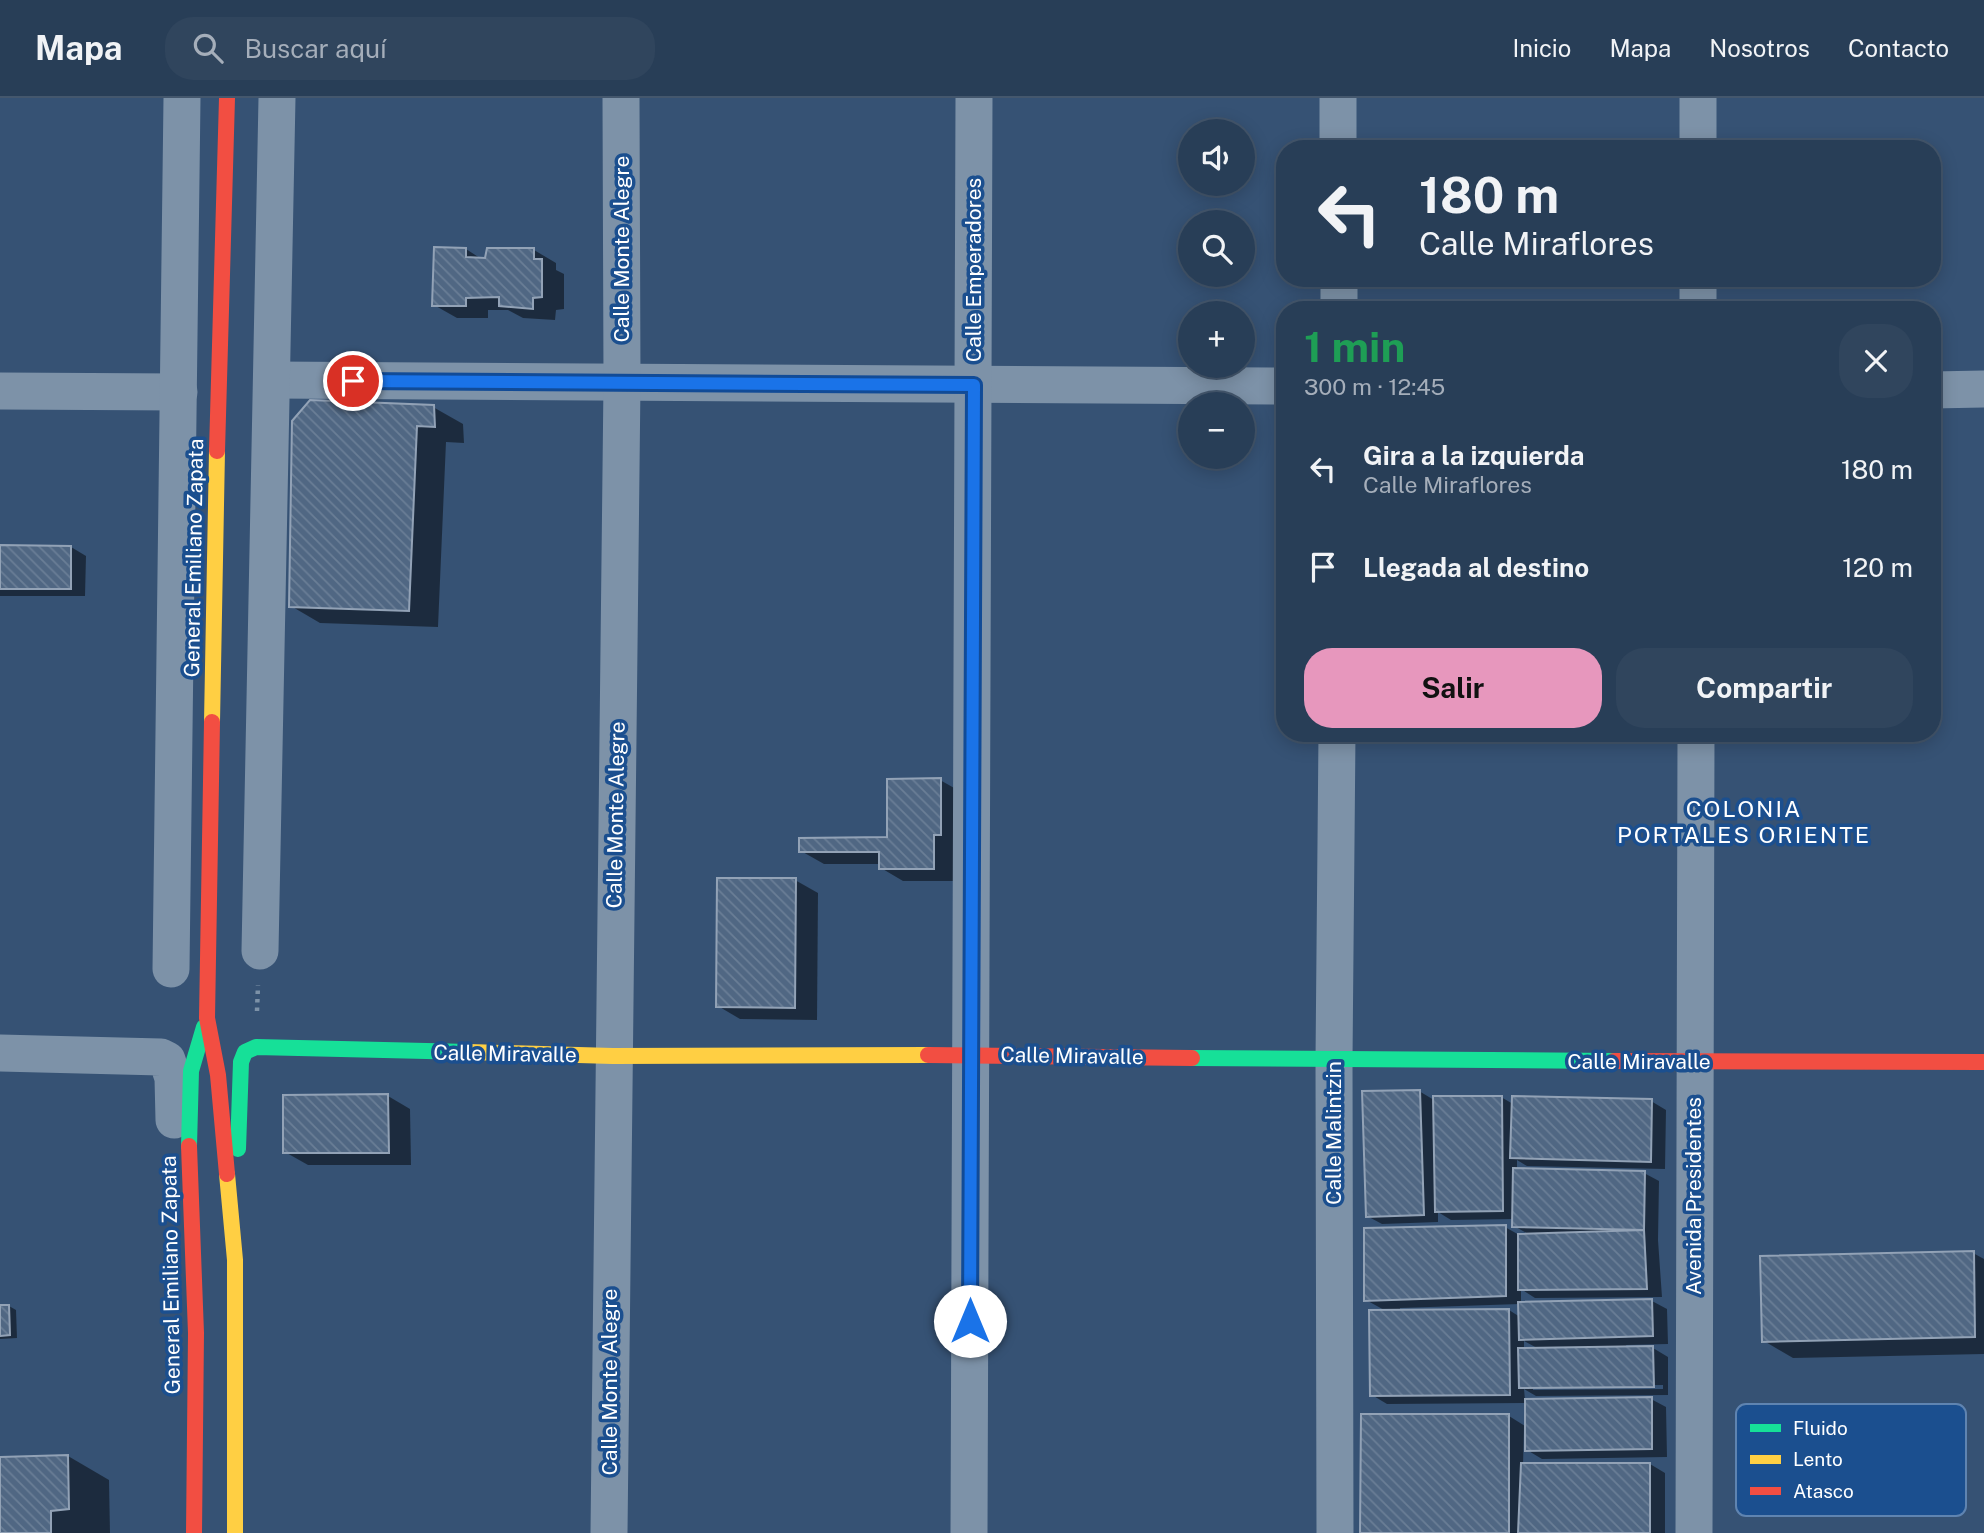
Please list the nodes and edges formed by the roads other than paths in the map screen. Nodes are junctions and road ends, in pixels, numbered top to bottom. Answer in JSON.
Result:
{"nodes":[{"id":1,"x":182,"y":98,"type":"edge"},
{"id":2,"x":227,"y":98,"type":"edge"},
{"id":3,"x":277,"y":98,"type":"edge"},
{"id":4,"x":621,"y":98,"type":"edge"},
{"id":5,"x":974,"y":98,"type":"edge"},
{"id":6,"x":1338,"y":98,"type":"edge"},
{"id":7,"x":1698,"y":98,"type":"edge"},
{"id":8,"x":1338,"y":140,"type":"edge"},
{"id":9,"x":1698,"y":140,"type":"edge"},
{"id":10,"x":272,"y":380,"type":"junction"},
{"id":11,"x":622,"y":382,"type":"junction"},
{"id":12,"x":974,"y":385,"type":"junction"},
{"id":13,"x":1276,"y":386,"type":"edge"},
{"id":14,"x":1984,"y":389,"type":"edge"},
{"id":15,"x":1941,"y":390,"type":"edge"},
{"id":16,"x":0,"y":391,"type":"edge"},
{"id":17,"x":179,"y":392,"type":"junction"},
{"id":18,"x":1337,"y":742,"type":"edge"},
{"id":19,"x":1696,"y":742,"type":"edge"},
{"id":20,"x":260,"y":951,"type":"road end"},
{"id":21,"x":171,"y":969,"type":"dead end"},
{"id":22,"x":207,"y":1018,"type":"junction"},
{"id":23,"x":0,"y":1053,"type":"edge"},
{"id":24,"x":971,"y":1055,"type":"junction"},
{"id":25,"x":613,"y":1056,"type":"junction"},
{"id":26,"x":1334,"y":1060,"type":"junction"},
{"id":27,"x":1694,"y":1062,"type":"junction"},
{"id":28,"x":1984,"y":1062,"type":"edge"},
{"id":29,"x":189,"y":1168,"type":"junction"},
{"id":30,"x":235,"y":1260,"type":"junction"},
{"id":31,"x":194,"y":1533,"type":"edge"},
{"id":32,"x":234,"y":1533,"type":"edge"},
{"id":33,"x":609,"y":1533,"type":"edge"},
{"id":34,"x":970,"y":1533,"type":"edge"},
{"id":35,"x":1335,"y":1533,"type":"edge"},
{"id":36,"x":1694,"y":1533,"type":"edge"}],
"edges":[{"from":1,"to":17,"type":"street"},
{"from":2,"to":22,"type":"main road","name":"General Emiliano Zapata"},
{"from":3,"to":10,"type":"street"},
{"from":4,"to":11,"type":"street","name":"Calle Monte Alegre"},
{"from":5,"to":12,"type":"street","name":"Calle Emperadores"},
{"from":6,"to":8,"type":"street"},
{"from":7,"to":9,"type":"street"},
{"from":10,"to":11,"type":"street"},
{"from":10,"to":20,"type":"street"},
{"from":11,"to":12,"type":"street"},
{"from":11,"to":25,"type":"street","name":"Calle Monte Alegre"},
{"from":12,"to":13,"type":"street"},
{"from":12,"to":24,"type":"street","name":"Calle Emperadores"},
{"from":14,"to":15,"type":"street"},
{"from":16,"to":17,"type":"street"},
{"from":17,"to":21,"type":"street"},
{"from":18,"to":26,"type":"street","name":"Calle Malintzin"},
{"from":19,"to":27,"type":"street","name":"Avenida Presidentes"},
{"from":22,"to":29,"type":"main road","name":"General Emiliano Zapata"},
{"from":22,"to":30,"type":"main road","name":"General Emiliano Zapata"},
{"from":23,"to":29,"type":"street"},
{"from":24,"to":25,"type":"main road","name":"Calle Miravalle"},
{"from":24,"to":26,"type":"main road","name":"Calle Miravalle"},
{"from":24,"to":34,"type":"street","name":"Calle Emperadores"},
{"from":25,"to":30,"type":"main road","name":"Calle Miravalle"},
{"from":25,"to":33,"type":"street","name":"Calle Monte Alegre"},
{"from":26,"to":27,"type":"main road","name":"Calle Miravalle"},
{"from":26,"to":35,"type":"street","name":"Calle Malintzin"},
{"from":27,"to":28,"type":"main road","name":"Calle Miravalle"},
{"from":27,"to":36,"type":"street","name":"Avenida Presidentes"},
{"from":29,"to":31,"type":"main road","name":"General Emiliano Zapata"},
{"from":30,"to":32,"type":"main road","name":"General Emiliano Zapata"}]}
